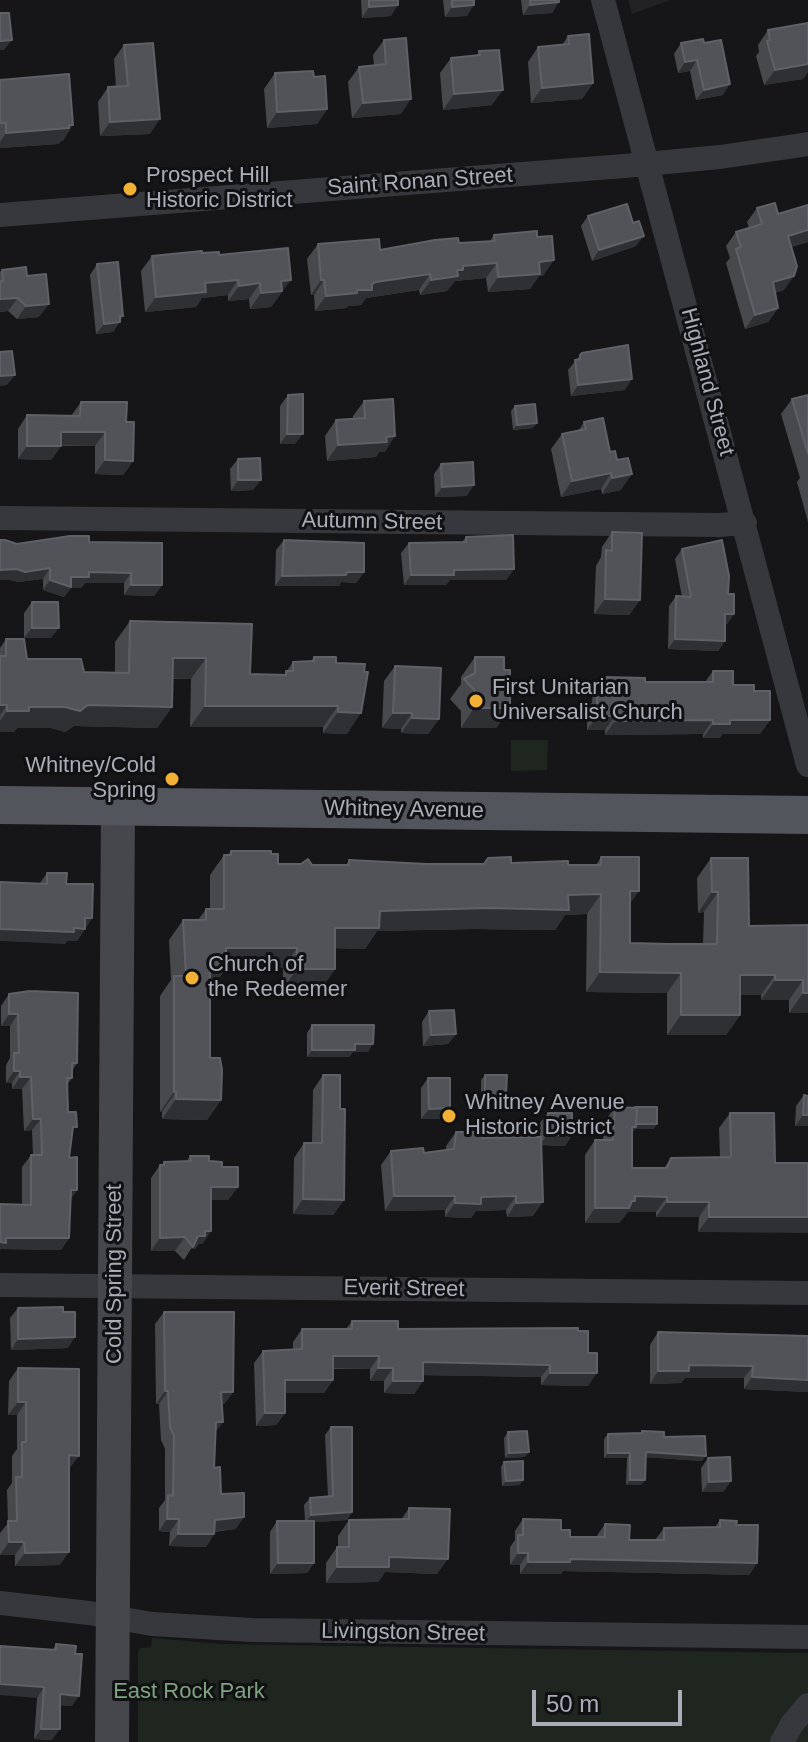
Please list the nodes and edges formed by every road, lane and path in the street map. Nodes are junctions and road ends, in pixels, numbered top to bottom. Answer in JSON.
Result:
{"nodes":[{"id":1,"x":603,"y":0,"type":"edge"},
{"id":2,"x":808,"y":144,"type":"edge"},
{"id":3,"x":648,"y":164,"type":"junction"},
{"id":4,"x":0,"y":215,"type":"edge"},
{"id":5,"x":0,"y":518,"type":"edge"},
{"id":6,"x":745,"y":523,"type":"junction"},
{"id":7,"x":808,"y":765,"type":"edge"},
{"id":8,"x":0,"y":805,"type":"edge"},
{"id":9,"x":118,"y":807,"type":"junction"},
{"id":10,"x":808,"y":815,"type":"edge"},
{"id":11,"x":0,"y":1285,"type":"edge"},
{"id":12,"x":115,"y":1287,"type":"junction"},
{"id":13,"x":808,"y":1293,"type":"edge"},
{"id":14,"x":0,"y":1603,"type":"edge"},
{"id":15,"x":112,"y":1617,"type":"junction"},
{"id":16,"x":808,"y":1637,"type":"edge"},
{"id":17,"x":808,"y":1705,"type":"edge"},
{"id":18,"x":112,"y":1742,"type":"edge"},
{"id":19,"x":782,"y":1742,"type":"edge"}],
"edges":[{"from":1,"to":3,"type":"street","name":"Highland Street"},
{"from":2,"to":3,"type":"street","name":"Saint Ronan Street"},
{"from":3,"to":4,"type":"street","name":"Saint Ronan Street"},
{"from":3,"to":6,"type":"street","name":"Highland Street"},
{"from":5,"to":6,"type":"street","name":"Autumn Street"},
{"from":6,"to":7,"type":"street","name":"Highland Street"},
{"from":8,"to":9,"type":"main road","name":"Whitney Avenue"},
{"from":9,"to":10,"type":"main road","name":"Whitney Avenue"},
{"from":9,"to":12,"type":"street","name":"Cold Spring Street"},
{"from":11,"to":12,"type":"street","name":"Everit Street"},
{"from":12,"to":13,"type":"street","name":"Everit Street"},
{"from":12,"to":15,"type":"street","name":"Cold Spring Street"},
{"from":14,"to":15,"type":"street","name":"Livingston Street"},
{"from":15,"to":16,"type":"street","name":"Livingston Street"},
{"from":15,"to":18,"type":"street","name":"Cold Spring Street"},
{"from":17,"to":19,"type":"street"}]}
